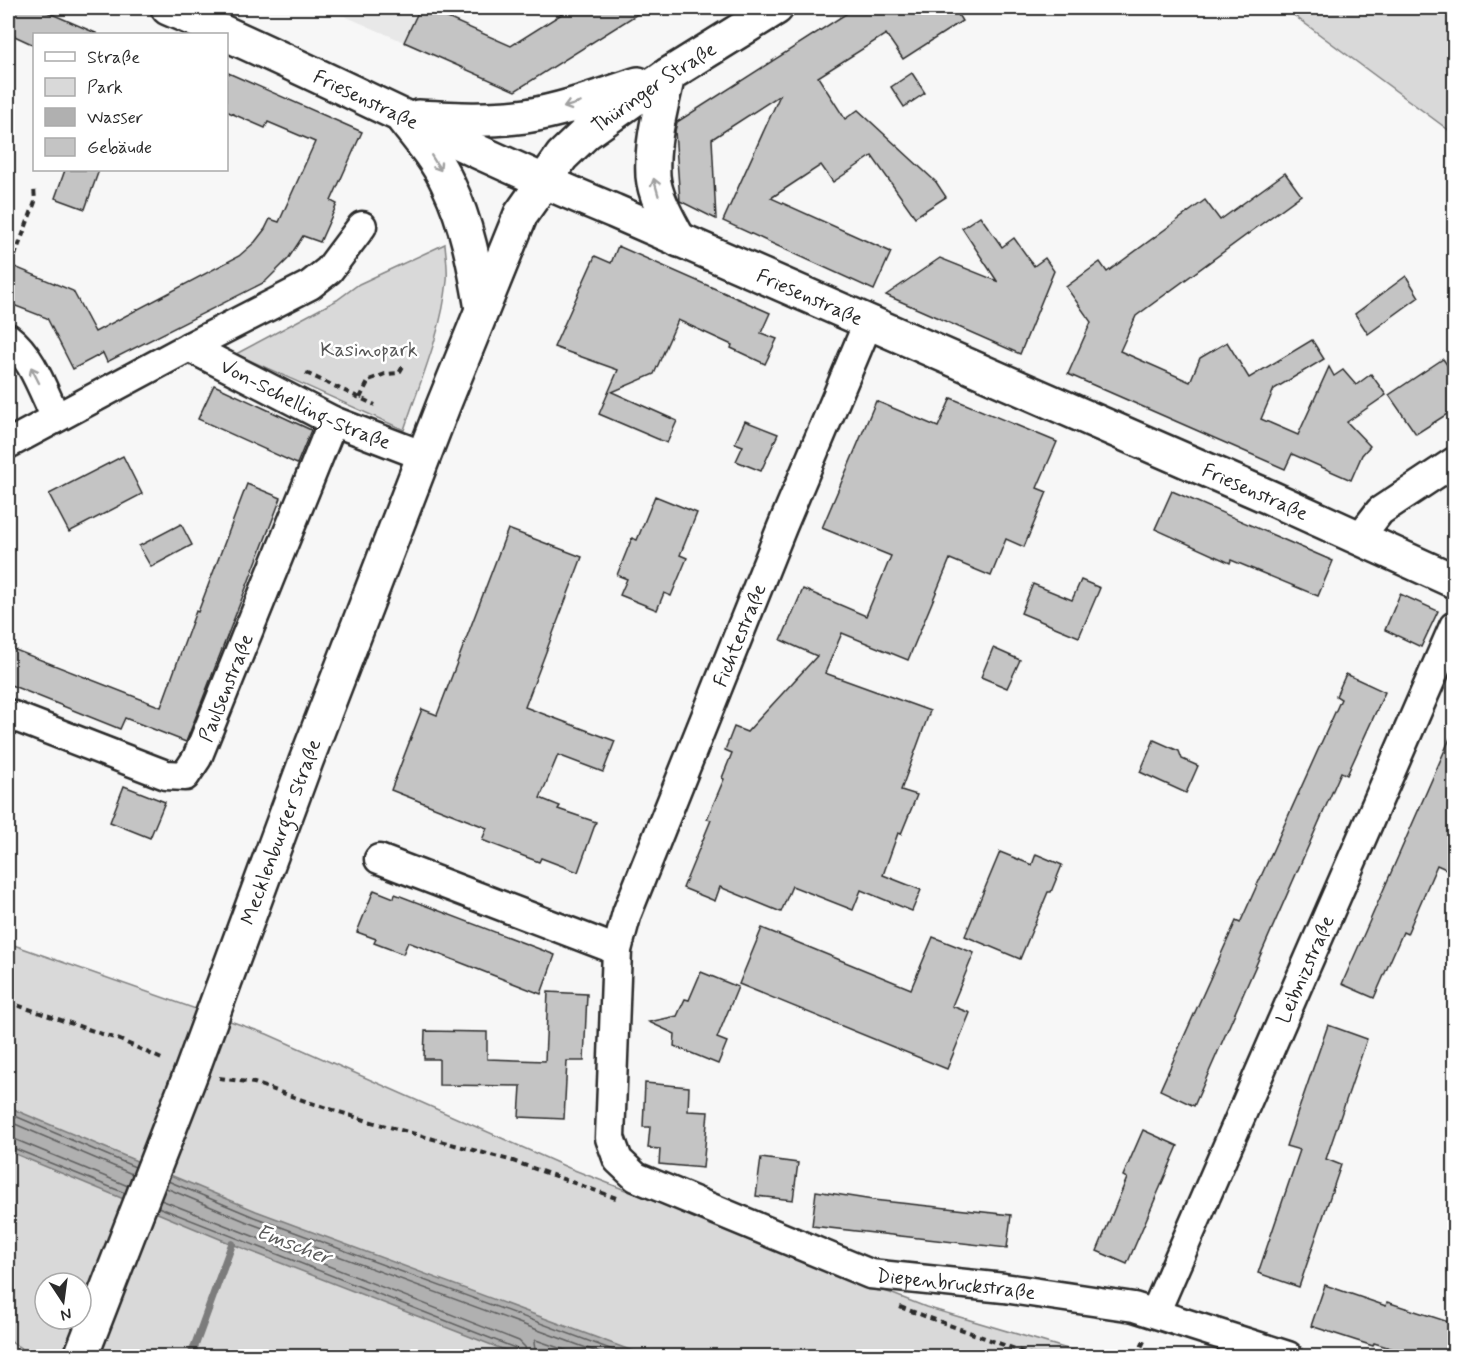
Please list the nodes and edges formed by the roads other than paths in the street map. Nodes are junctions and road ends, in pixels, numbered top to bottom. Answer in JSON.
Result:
{"nodes":[{"id":1,"x":168,"y":8,"type":"edge"},
{"id":2,"x":776,"y":8,"type":"edge"},
{"id":3,"x":222,"y":33,"type":"edge"},
{"id":4,"x":228,"y":36,"type":"edge"},
{"id":5,"x":668,"y":75,"type":"junction"},
{"id":6,"x":401,"y":116,"type":"junction"},
{"id":7,"x":542,"y":182,"type":"junction"},
{"id":8,"x":362,"y":226,"type":"dead end"},
{"id":9,"x":679,"y":240,"type":"junction"},
{"id":10,"x":482,"y":309,"type":"junction"},
{"id":11,"x":868,"y":322,"type":"junction"},
{"id":12,"x":8,"y":338,"type":"edge"},
{"id":13,"x":189,"y":347,"type":"junction"},
{"id":14,"x":56,"y":418,"type":"junction"},
{"id":15,"x":333,"y":421,"type":"junction"},
{"id":16,"x":8,"y":444,"type":"edge"},
{"id":17,"x":424,"y":456,"type":"junction"},
{"id":18,"x":1455,"y":462,"type":"edge"},
{"id":19,"x":1359,"y":538,"type":"junction"},
{"id":20,"x":1455,"y":581,"type":"edge"},
{"id":21,"x":1455,"y":627,"type":"edge"},
{"id":22,"x":8,"y":714,"type":"edge"},
{"id":23,"x":379,"y":859,"type":"dead end"},
{"id":24,"x":617,"y":950,"type":"junction"},
{"id":25,"x":636,"y":1177,"type":"joint"},
{"id":26,"x":1155,"y":1313,"type":"junction"},
{"id":27,"x":81,"y":1356,"type":"edge"},
{"id":28,"x":1288,"y":1356,"type":"edge"}],
"edges":[{"from":1,"to":3,"type":"street","name":"Friesenstraße"},
{"from":2,"to":5,"type":"street","name":"Thüringer Straße"},
{"from":4,"to":6,"type":"street","name":"Friesenstraße"},
{"from":5,"to":6,"type":"street","one_way":true},
{"from":5,"to":7,"type":"street","name":"Thüringer Straße"},
{"from":9,"to":5,"type":"street","one_way":true},
{"from":6,"to":7,"type":"street","name":"Friesenstraße"},
{"from":6,"to":10,"type":"street","one_way":true},
{"from":7,"to":9,"type":"street","name":"Friesenstraße"},
{"from":7,"to":10,"type":"street","name":"Mecklenburger Straße"},
{"from":8,"to":13,"type":"street","name":"Von-Schelling-Straße"},
{"from":9,"to":11,"type":"street","name":"Friesenstraße"},
{"from":10,"to":17,"type":"street","name":"Mecklenburger Straße"},
{"from":11,"to":19,"type":"street","name":"Friesenstraße"},
{"from":11,"to":24,"type":"street","name":"Fichtestraße"},
{"from":14,"to":12,"type":"street","one_way":true},
{"from":13,"to":14,"type":"street","name":"Von-Schelling-Straße"},
{"from":13,"to":15,"type":"street","name":"Von-Schelling-Straße"},
{"from":14,"to":16,"type":"street","name":"Von-Schelling-Straße"},
{"from":15,"to":17,"type":"street","name":"Von-Schelling-Straße"},
{"from":15,"to":22,"type":"street","name":"Paulsenstraße"},
{"from":17,"to":27,"type":"street","name":"Mecklenburger Straße"},
{"from":18,"to":19,"type":"street"},
{"from":19,"to":20,"type":"street","name":"Friesenstraße"},
{"from":21,"to":26,"type":"street","name":"Leibnizstraße"},
{"from":23,"to":24,"type":"street"},
{"from":24,"to":25,"type":"street","name":"Fichtestraße"},
{"from":25,"to":26,"type":"street","name":"Diepenbruckstraße"},
{"from":26,"to":28,"type":"street","name":"Diepenbruckstraße"}]}
